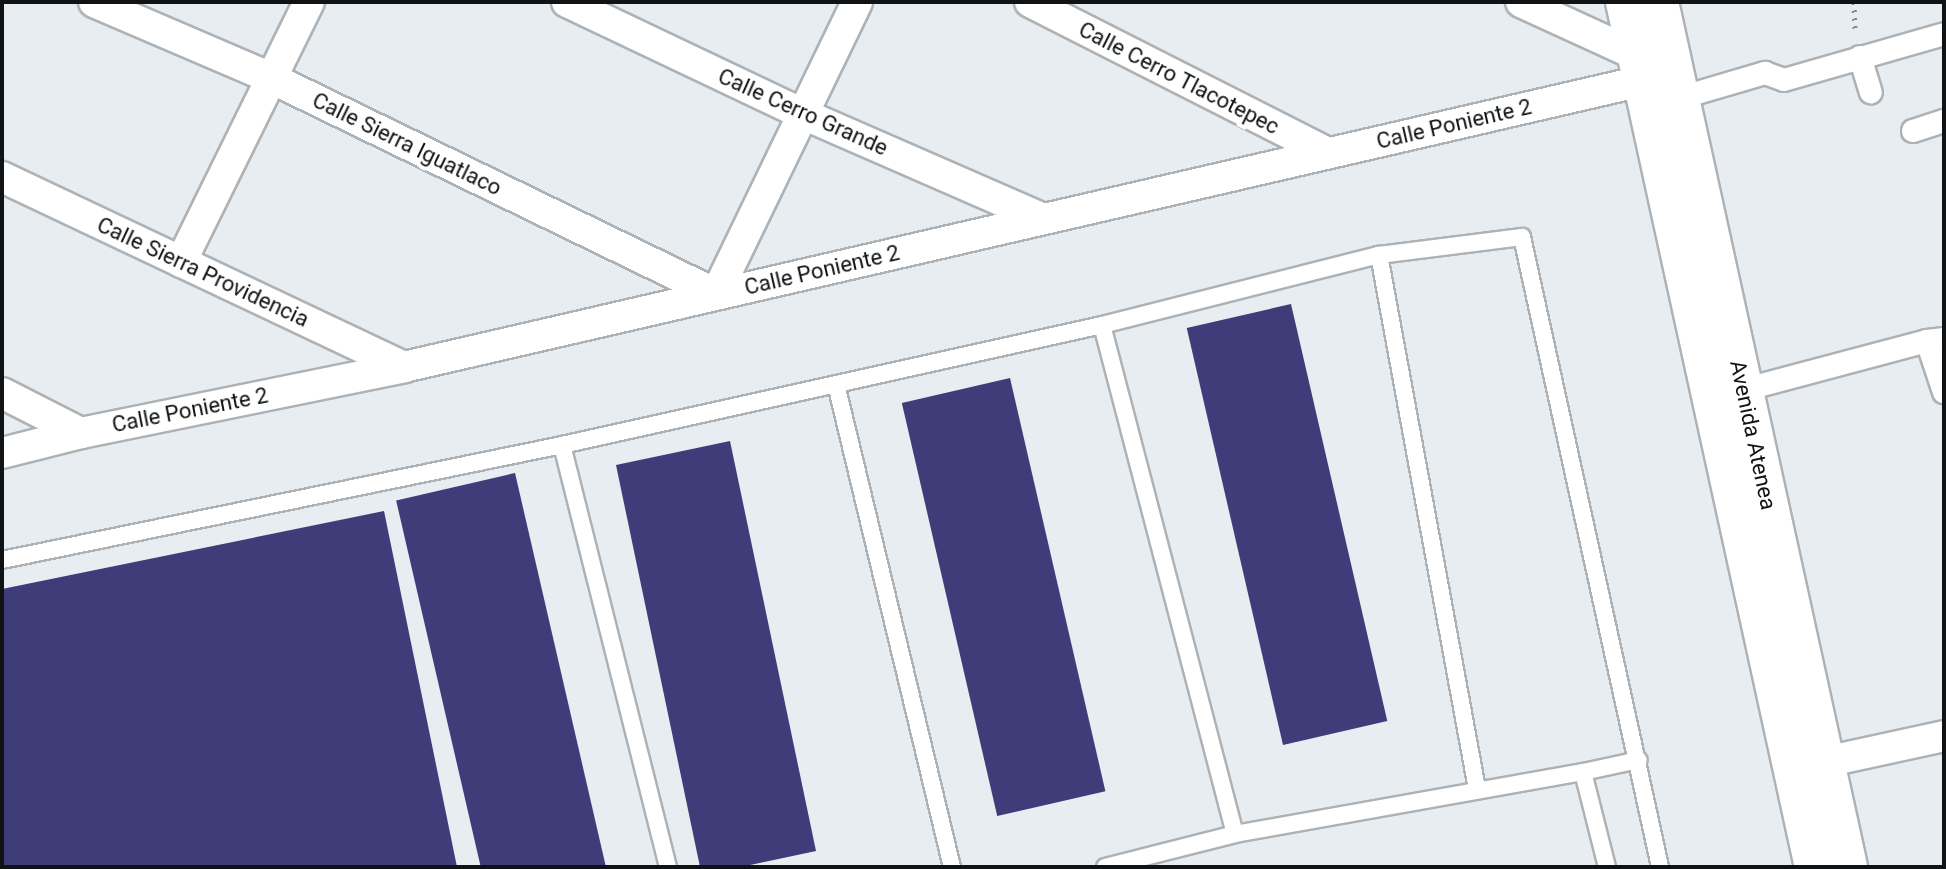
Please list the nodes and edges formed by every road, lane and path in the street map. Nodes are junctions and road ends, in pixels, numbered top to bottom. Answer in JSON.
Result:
{"nodes":[{"id":1,"x":94,"y":2,"type":"edge"},
{"id":2,"x":309,"y":2,"type":"edge"},
{"id":3,"x":567,"y":2,"type":"edge"},
{"id":4,"x":857,"y":2,"type":"edge"},
{"id":5,"x":1030,"y":2,"type":"edge"},
{"id":6,"x":1521,"y":2,"type":"edge"},
{"id":7,"x":1625,"y":2,"type":"edge"},
{"id":8,"x":1659,"y":2,"type":"edge"},
{"id":9,"x":1944,"y":34,"type":"edge"},
{"id":10,"x":1860,"y":57,"type":"junction"},
{"id":11,"x":1639,"y":68,"type":"junction"},
{"id":12,"x":271,"y":78,"type":"junction"},
{"id":13,"x":1871,"y":92,"type":"dead end"},
{"id":14,"x":1680,"y":98,"type":"junction"},
{"id":15,"x":803,"y":114,"type":"junction"},
{"id":16,"x":1944,"y":121,"type":"edge"},
{"id":17,"x":1913,"y":131,"type":"dead end"},
{"id":18,"x":1327,"y":153,"type":"junction"},
{"id":19,"x":2,"y":177,"type":"edge"},
{"id":20,"x":1041,"y":218,"type":"junction"},
{"id":21,"x":1379,"y":255,"type":"junction"},
{"id":22,"x":181,"y":262,"type":"junction"},
{"id":23,"x":716,"y":294,"type":"junction"},
{"id":24,"x":1102,"y":325,"type":"junction"},
{"id":25,"x":1935,"y":340,"type":"edge"},
{"id":26,"x":404,"y":367,"type":"junction"},
{"id":27,"x":836,"y":384,"type":"junction"},
{"id":28,"x":1743,"y":390,"type":"junction"},
{"id":29,"x":1944,"y":392,"type":"edge"},
{"id":30,"x":2,"y":393,"type":"edge"},
{"id":31,"x":81,"y":433,"type":"junction"},
{"id":32,"x":562,"y":445,"type":"junction"},
{"id":33,"x":2,"y":453,"type":"edge"},
{"id":34,"x":2,"y":560,"type":"edge"},
{"id":35,"x":1944,"y":736,"type":"edge"},
{"id":36,"x":1639,"y":760,"type":"junction"},
{"id":37,"x":1825,"y":762,"type":"junction"},
{"id":38,"x":1583,"y":772,"type":"junction"},
{"id":39,"x":1477,"y":789,"type":"junction"},
{"id":40,"x":1235,"y":834,"type":"junction"},
{"id":41,"x":668,"y":867,"type":"edge"},
{"id":42,"x":952,"y":867,"type":"edge"},
{"id":43,"x":1105,"y":867,"type":"edge"},
{"id":44,"x":1607,"y":867,"type":"edge"},
{"id":45,"x":1660,"y":867,"type":"edge"},
{"id":46,"x":1814,"y":867,"type":"edge"},
{"id":47,"x":1848,"y":867,"type":"edge"}],
"edges":[{"from":1,"to":12,"type":"street","name":"Calle Sierra Iguatlaco"},
{"from":2,"to":12,"type":"street"},
{"from":3,"to":15,"type":"street","name":"Calle Cerro Grande"},
{"from":4,"to":15,"type":"street"},
{"from":5,"to":18,"type":"street","name":"Calle Cerro Tlacotepec"},
{"from":6,"to":11,"type":"street"},
{"from":7,"to":11,"type":"street","name":"Avenida Atenea"},
{"from":8,"to":14,"type":"street","name":"Avenida Atenea"},
{"from":9,"to":10,"type":"street"},
{"from":10,"to":13,"type":"street"},
{"from":10,"to":14,"type":"street"},
{"from":11,"to":18,"type":"street","name":"Calle Poniente 2"},
{"from":11,"to":46,"type":"street","name":"Avenida Atenea"},
{"from":12,"to":22,"type":"street"},
{"from":12,"to":23,"type":"street","name":"Calle Sierra Iguatlaco"},
{"from":14,"to":28,"type":"street","name":"Avenida Atenea"},
{"from":15,"to":20,"type":"street","name":"Calle Cerro Grande"},
{"from":15,"to":23,"type":"street"},
{"from":16,"to":17,"type":"street"},
{"from":18,"to":20,"type":"street","name":"Calle Poniente 2"},
{"from":19,"to":22,"type":"street","name":"Calle Sierra Providencia"},
{"from":20,"to":23,"type":"street","name":"Calle Poniente 2"},
{"from":21,"to":24,"type":"lane"},
{"from":21,"to":36,"type":"lane"},
{"from":21,"to":39,"type":"lane"},
{"from":22,"to":26,"type":"street","name":"Calle Sierra Providencia"},
{"from":23,"to":26,"type":"street","name":"Calle Poniente 2"},
{"from":24,"to":27,"type":"lane"},
{"from":24,"to":40,"type":"lane"},
{"from":25,"to":28,"type":"street"},
{"from":25,"to":29,"type":"street"},
{"from":26,"to":31,"type":"street","name":"Calle Poniente 2"},
{"from":27,"to":32,"type":"lane"},
{"from":27,"to":42,"type":"lane"},
{"from":28,"to":37,"type":"street","name":"Avenida Atenea"},
{"from":30,"to":31,"type":"street"},
{"from":31,"to":33,"type":"street","name":"Calle Poniente 2"},
{"from":32,"to":34,"type":"lane"},
{"from":32,"to":41,"type":"lane"},
{"from":35,"to":37,"type":"street"},
{"from":36,"to":38,"type":"lane"},
{"from":36,"to":45,"type":"lane"},
{"from":37,"to":47,"type":"street","name":"Avenida Atenea"},
{"from":38,"to":39,"type":"lane"},
{"from":38,"to":44,"type":"lane"},
{"from":39,"to":40,"type":"lane"},
{"from":40,"to":43,"type":"lane"}]}
